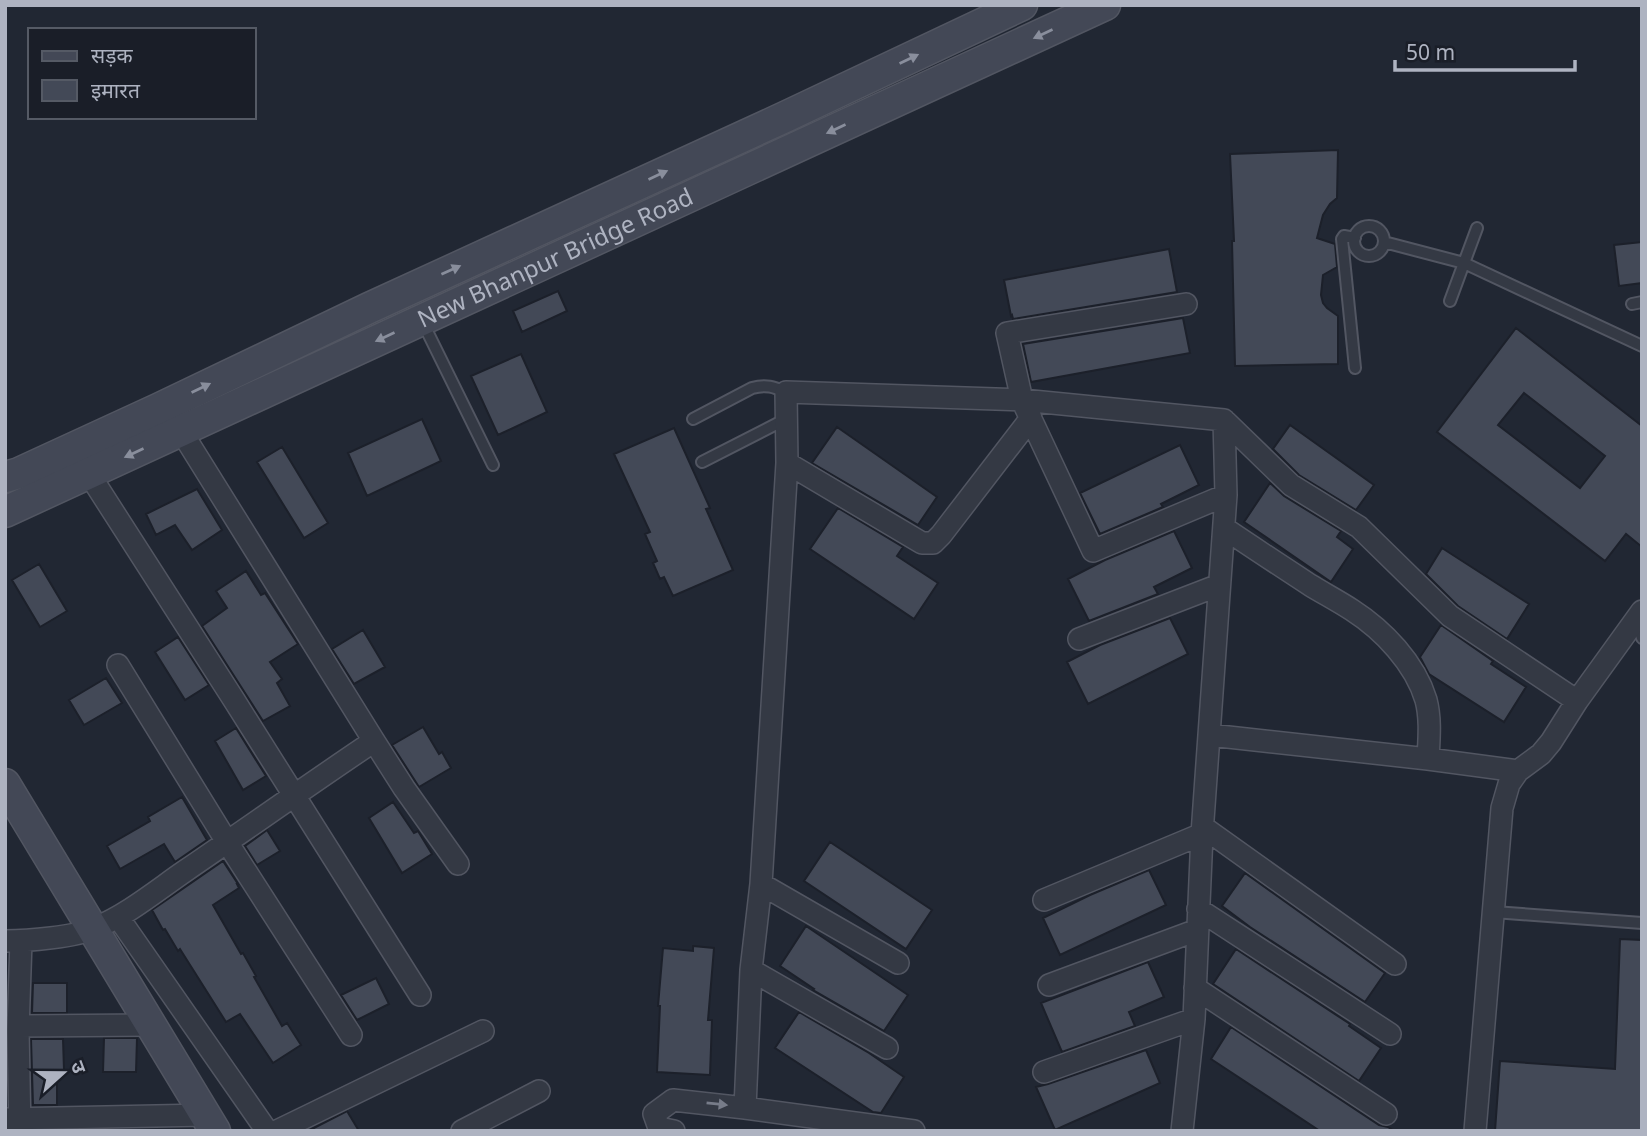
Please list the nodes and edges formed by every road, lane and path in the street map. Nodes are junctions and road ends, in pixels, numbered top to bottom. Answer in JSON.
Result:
{"nodes":[{"id":1,"x":1022,"y":5,"type":"edge"},
{"id":2,"x":1105,"y":5,"type":"edge"},
{"id":3,"x":1477,"y":228,"type":"dead end"},
{"id":4,"x":1355,"y":238,"type":"junction"},
{"id":5,"x":1384,"y":242,"type":"junction"},
{"id":6,"x":1464,"y":263,"type":"junction"},
{"id":7,"x":1450,"y":301,"type":"dead end"},
{"id":8,"x":1186,"y":304,"type":"dead end"},
{"id":9,"x":422,"y":320,"type":"junction"},
{"id":10,"x":1642,"y":346,"type":"edge"},
{"id":11,"x":1355,"y":368,"type":"dead end"},
{"id":12,"x":786,"y":392,"type":"junction"},
{"id":13,"x":1026,"y":409,"type":"junction"},
{"id":14,"x":693,"y":419,"type":"dead end"},
{"id":15,"x":786,"y":419,"type":"junction"},
{"id":16,"x":1224,"y":421,"type":"junction"},
{"id":17,"x":181,"y":431,"type":"junction"},
{"id":18,"x":702,"y":462,"type":"dead end"},
{"id":19,"x":787,"y":463,"type":"junction"},
{"id":20,"x":493,"y":465,"type":"dead end"},
{"id":21,"x":89,"y":474,"type":"junction"},
{"id":22,"x":5,"y":477,"type":"edge"},
{"id":23,"x":1226,"y":495,"type":"junction"},
{"id":24,"x":5,"y":512,"type":"edge"},
{"id":25,"x":1224,"y":528,"type":"junction"},
{"id":26,"x":1219,"y":585,"type":"junction"},
{"id":27,"x":1640,"y":623,"type":"edge"},
{"id":28,"x":1079,"y":639,"type":"dead end"},
{"id":29,"x":118,"y":665,"type":"dead end"},
{"id":30,"x":1577,"y":701,"type":"junction"},
{"id":31,"x":1210,"y":735,"type":"junction"},
{"id":32,"x":374,"y":741,"type":"junction"},
{"id":33,"x":1428,"y":759,"type":"junction"},
{"id":34,"x":1518,"y":771,"type":"junction"},
{"id":35,"x":5,"y":784,"type":"edge"},
{"id":36,"x":294,"y":794,"type":"junction"},
{"id":37,"x":1202,"y":830,"type":"junction"},
{"id":38,"x":227,"y":842,"type":"junction"},
{"id":39,"x":458,"y":864,"type":"dead end"},
{"id":40,"x":761,"y":884,"type":"junction"},
{"id":41,"x":1044,"y":900,"type":"dead end"},
{"id":42,"x":1494,"y":912,"type":"junction"},
{"id":43,"x":1198,"y":919,"type":"junction"},
{"id":44,"x":105,"y":923,"type":"junction"},
{"id":45,"x":1642,"y":923,"type":"edge"},
{"id":46,"x":13,"y":941,"type":"edge"},
{"id":47,"x":898,"y":963,"type":"dead end"},
{"id":48,"x":1395,"y":964,"type":"dead end"},
{"id":49,"x":751,"y":970,"type":"junction"},
{"id":50,"x":1049,"y":985,"type":"dead end"},
{"id":51,"x":1195,"y":988,"type":"junction"},
{"id":52,"x":420,"y":995,"type":"dead end"},
{"id":53,"x":1194,"y":1019,"type":"junction"},
{"id":54,"x":150,"y":1025,"type":"junction"},
{"id":55,"x":14,"y":1029,"type":"edge"},
{"id":56,"x":483,"y":1031,"type":"dead end"},
{"id":57,"x":1390,"y":1034,"type":"dead end"},
{"id":58,"x":351,"y":1035,"type":"dead end"},
{"id":59,"x":887,"y":1048,"type":"dead end"},
{"id":60,"x":1044,"y":1072,"type":"dead end"},
{"id":61,"x":539,"y":1091,"type":"dead end"},
{"id":62,"x":745,"y":1108,"type":"junction"},
{"id":63,"x":1386,"y":1114,"type":"dead end"},
{"id":64,"x":15,"y":1123,"type":"edge"},
{"id":65,"x":210,"y":1123,"type":"edge"},
{"id":66,"x":267,"y":1131,"type":"edge"},
{"id":67,"x":277,"y":1131,"type":"edge"},
{"id":68,"x":462,"y":1131,"type":"edge"},
{"id":69,"x":674,"y":1131,"type":"edge"},
{"id":70,"x":914,"y":1131,"type":"edge"},
{"id":71,"x":1182,"y":1131,"type":"edge"},
{"id":72,"x":1475,"y":1131,"type":"edge"}],
"edges":[{"from":22,"to":1,"type":"street","name":"New Bhanpur Bridge Road","one_way":true},
{"from":2,"to":9,"type":"street","name":"New Bhanpur Bridge Road","one_way":true},
{"from":3,"to":6,"type":"lane"},
{"from":4,"to":5,"type":"lane"},
{"from":4,"to":5,"type":"lane"},
{"from":4,"to":11,"type":"lane"},
{"from":5,"to":6,"type":"lane"},
{"from":6,"to":7,"type":"lane"},
{"from":6,"to":10,"type":"lane"},
{"from":8,"to":13,"type":"street"},
{"from":9,"to":17,"type":"street","name":"New Bhanpur Bridge Road","one_way":true},
{"from":9,"to":20,"type":"lane"},
{"from":12,"to":13,"type":"street"},
{"from":12,"to":14,"type":"lane"},
{"from":12,"to":15,"type":"street"},
{"from":13,"to":16,"type":"street"},
{"from":13,"to":19,"type":"street"},
{"from":13,"to":23,"type":"street"},
{"from":15,"to":18,"type":"lane"},
{"from":15,"to":19,"type":"street"},
{"from":16,"to":23,"type":"street"},
{"from":16,"to":30,"type":"street"},
{"from":17,"to":21,"type":"street","name":"New Bhanpur Bridge Road","one_way":true},
{"from":17,"to":32,"type":"street"},
{"from":19,"to":40,"type":"street"},
{"from":21,"to":24,"type":"street","name":"New Bhanpur Bridge Road"},
{"from":21,"to":36,"type":"street"},
{"from":23,"to":25,"type":"street"},
{"from":25,"to":26,"type":"street"},
{"from":25,"to":33,"type":"street"},
{"from":26,"to":28,"type":"street"},
{"from":26,"to":31,"type":"street"},
{"from":27,"to":30,"type":"street"},
{"from":29,"to":38,"type":"street"},
{"from":30,"to":34,"type":"street"},
{"from":31,"to":33,"type":"street"},
{"from":31,"to":37,"type":"street"},
{"from":32,"to":36,"type":"street"},
{"from":32,"to":39,"type":"street"},
{"from":33,"to":34,"type":"street"},
{"from":34,"to":42,"type":"street"},
{"from":35,"to":44,"type":"street"},
{"from":36,"to":38,"type":"street"},
{"from":36,"to":52,"type":"street"},
{"from":37,"to":41,"type":"street"},
{"from":37,"to":43,"type":"street"},
{"from":37,"to":48,"type":"street"},
{"from":38,"to":44,"type":"street"},
{"from":38,"to":58,"type":"street"},
{"from":40,"to":47,"type":"street"},
{"from":40,"to":49,"type":"street"},
{"from":42,"to":45,"type":"lane"},
{"from":42,"to":72,"type":"street"},
{"from":43,"to":50,"type":"street"},
{"from":43,"to":51,"type":"street"},
{"from":43,"to":57,"type":"street"},
{"from":44,"to":46,"type":"street"},
{"from":44,"to":54,"type":"street"},
{"from":44,"to":66,"type":"street"},
{"from":46,"to":55,"type":"street"},
{"from":49,"to":59,"type":"street"},
{"from":49,"to":62,"type":"street"},
{"from":51,"to":53,"type":"street"},
{"from":51,"to":63,"type":"street"},
{"from":53,"to":60,"type":"street"},
{"from":53,"to":71,"type":"street"},
{"from":54,"to":55,"type":"street"},
{"from":54,"to":65,"type":"street"},
{"from":55,"to":64,"type":"street"},
{"from":56,"to":67,"type":"street"},
{"from":61,"to":68,"type":"street"},
{"from":69,"to":62,"type":"street","one_way":true},
{"from":62,"to":70,"type":"street"},
{"from":64,"to":65,"type":"street"}]}
